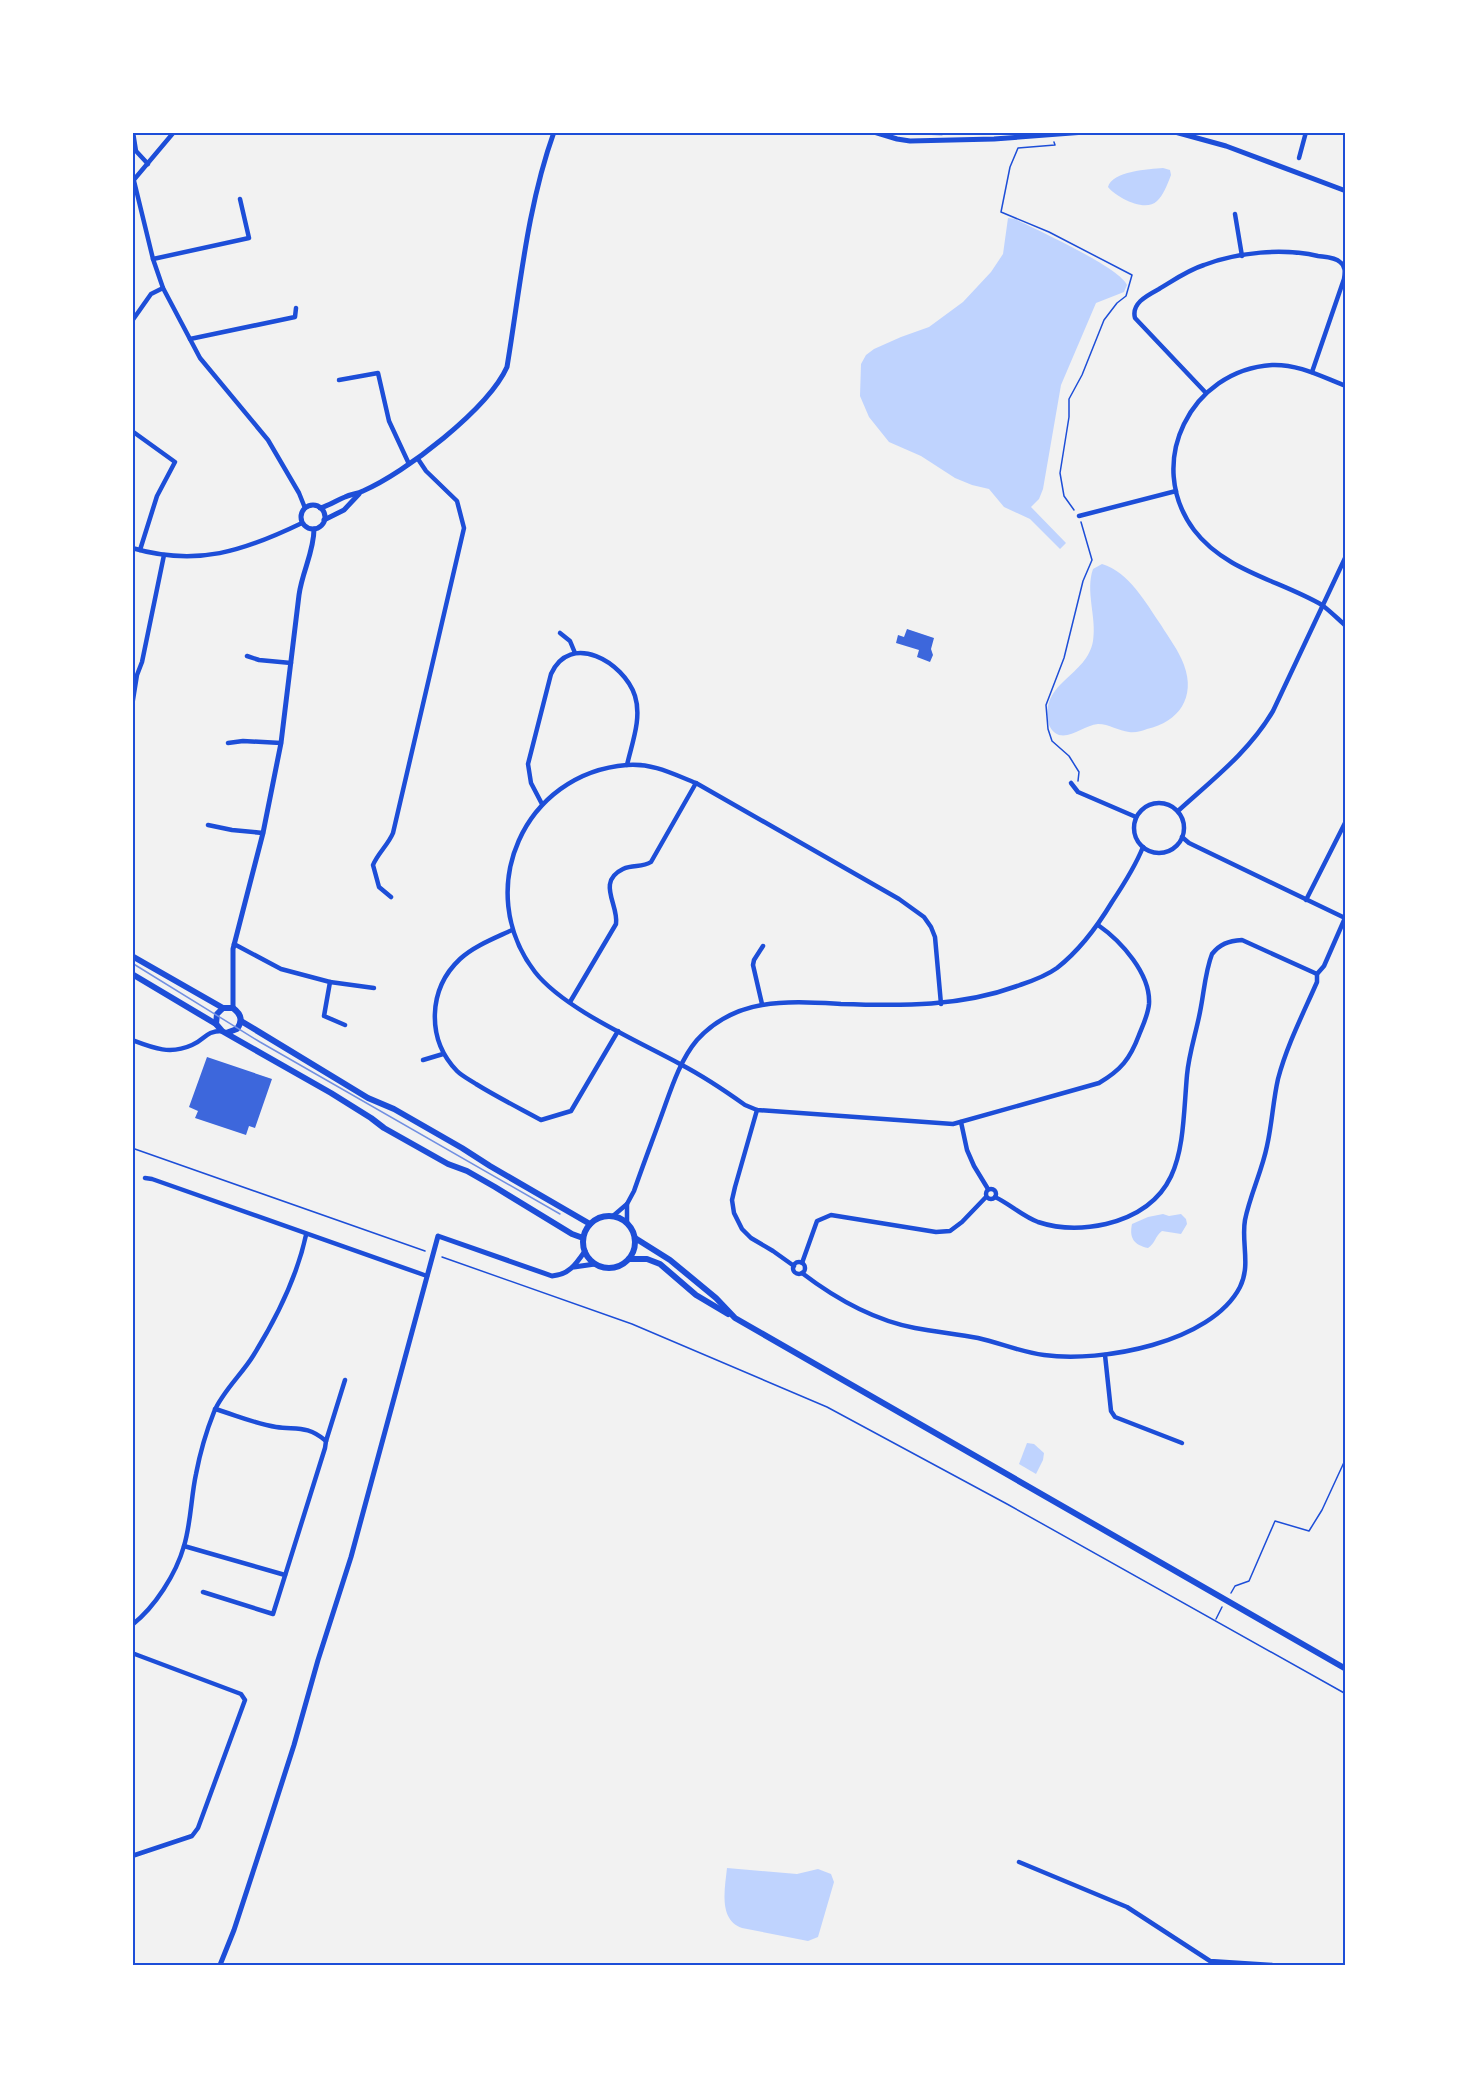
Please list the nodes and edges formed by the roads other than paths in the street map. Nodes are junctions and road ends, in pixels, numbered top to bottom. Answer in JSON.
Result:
{"nodes":[{"id":1,"x":133,"y":132,"type":"edge"},
{"id":2,"x":174,"y":132,"type":"edge"},
{"id":3,"x":554,"y":132,"type":"edge"},
{"id":4,"x":874,"y":132,"type":"edge"},
{"id":5,"x":899,"y":132,"type":"edge"},
{"id":6,"x":1085,"y":132,"type":"edge"},
{"id":7,"x":1176,"y":132,"type":"edge"},
{"id":8,"x":1306,"y":132,"type":"edge"},
{"id":9,"x":942,"y":133,"type":"edge"},
{"id":10,"x":1299,"y":158,"type":"dead end"},
{"id":11,"x":148,"y":164,"type":"junction"},
{"id":12,"x":133,"y":182,"type":"edge"},
{"id":13,"x":1346,"y":191,"type":"edge"},
{"id":14,"x":240,"y":199,"type":"dead end"},
{"id":15,"x":1235,"y":214,"type":"dead end"},
{"id":16,"x":1242,"y":256,"type":"junction"},
{"id":17,"x":153,"y":259,"type":"junction"},
{"id":18,"x":1344,"y":263,"type":"edge"},
{"id":19,"x":163,"y":288,"type":"junction"},
{"id":20,"x":296,"y":308,"type":"dead end"},
{"id":21,"x":132,"y":321,"type":"edge"},
{"id":22,"x":190,"y":339,"type":"junction"},
{"id":23,"x":1312,"y":372,"type":"junction"},
{"id":24,"x":339,"y":380,"type":"dead end"},
{"id":25,"x":1346,"y":386,"type":"edge"},
{"id":26,"x":1206,"y":393,"type":"junction"},
{"id":27,"x":132,"y":431,"type":"edge"},
{"id":28,"x":418,"y":459,"type":"junction"},
{"id":29,"x":409,"y":464,"type":"junction"},
{"id":30,"x":1176,"y":491,"type":"junction"},
{"id":31,"x":360,"y":492,"type":"junction"},
{"id":32,"x":305,"y":508,"type":"junction"},
{"id":33,"x":320,"y":508,"type":"junction"},
{"id":34,"x":1078,"y":516,"type":"road end"},
{"id":35,"x":324,"y":520,"type":"junction"},
{"id":36,"x":302,"y":523,"type":"junction"},
{"id":37,"x":314,"y":529,"type":"junction"},
{"id":38,"x":132,"y":548,"type":"edge"},
{"id":39,"x":140,"y":550,"type":"junction"},
{"id":40,"x":164,"y":555,"type":"junction"},
{"id":41,"x":1346,"y":556,"type":"edge"},
{"id":42,"x":1323,"y":606,"type":"junction"},
{"id":43,"x":1346,"y":626,"type":"edge"},
{"id":44,"x":560,"y":633,"type":"dead end"},
{"id":45,"x":575,"y":653,"type":"junction"},
{"id":46,"x":247,"y":656,"type":"dead end"},
{"id":47,"x":291,"y":663,"type":"junction"},
{"id":48,"x":134,"y":675,"type":"edge"},
{"id":49,"x":132,"y":706,"type":"edge"},
{"id":50,"x":228,"y":743,"type":"dead end"},
{"id":51,"x":281,"y":744,"type":"junction"},
{"id":52,"x":627,"y":765,"type":"junction"},
{"id":53,"x":696,"y":783,"type":"junction"},
{"id":54,"x":1071,"y":783,"type":"dead end"},
{"id":55,"x":542,"y":804,"type":"junction"},
{"id":56,"x":1178,"y":811,"type":"junction"},
{"id":57,"x":1136,"y":817,"type":"junction"},
{"id":58,"x":1346,"y":821,"type":"edge"},
{"id":59,"x":208,"y":825,"type":"dead end"},
{"id":60,"x":262,"y":833,"type":"junction"},
{"id":61,"x":1182,"y":837,"type":"junction"},
{"id":62,"x":1143,"y":847,"type":"junction"},
{"id":63,"x":391,"y":897,"type":"dead end"},
{"id":64,"x":1306,"y":900,"type":"junction"},
{"id":65,"x":1345,"y":918,"type":"edge"},
{"id":66,"x":1098,"y":925,"type":"junction"},
{"id":67,"x":512,"y":930,"type":"junction"},
{"id":68,"x":234,"y":944,"type":"junction"},
{"id":69,"x":763,"y":946,"type":"dead end"},
{"id":70,"x":132,"y":956,"type":"edge"},
{"id":71,"x":132,"y":974,"type":"edge"},
{"id":72,"x":1317,"y":974,"type":"junction"},
{"id":73,"x":330,"y":982,"type":"junction"},
{"id":74,"x":374,"y":988,"type":"dead end"},
{"id":75,"x":570,"y":1002,"type":"junction"},
{"id":76,"x":762,"y":1004,"type":"junction"},
{"id":77,"x":941,"y":1004,"type":"junction"},
{"id":78,"x":223,"y":1008,"type":"junction"},
{"id":79,"x":233,"y":1008,"type":"junction"},
{"id":80,"x":241,"y":1021,"type":"junction"},
{"id":81,"x":216,"y":1024,"type":"junction"},
{"id":82,"x":345,"y":1025,"type":"dead end"},
{"id":83,"x":618,"y":1031,"type":"junction"},
{"id":84,"x":224,"y":1032,"type":"junction"},
{"id":85,"x":132,"y":1040,"type":"edge"},
{"id":86,"x":443,"y":1054,"type":"junction"},
{"id":87,"x":423,"y":1060,"type":"dead end"},
{"id":88,"x":682,"y":1065,"type":"junction"},
{"id":89,"x":757,"y":1110,"type":"junction"},
{"id":90,"x":961,"y":1122,"type":"junction"},
{"id":91,"x":145,"y":1178,"type":"dead end"},
{"id":92,"x":988,"y":1189,"type":"junction"},
{"id":93,"x":986,"y":1197,"type":"junction"},
{"id":94,"x":995,"y":1197,"type":"junction"},
{"id":95,"x":627,"y":1204,"type":"junction"},
{"id":96,"x":613,"y":1216,"type":"junction"},
{"id":97,"x":627,"y":1223,"type":"junction"},
{"id":98,"x":590,"y":1224,"type":"junction"},
{"id":99,"x":306,"y":1234,"type":"junction"},
{"id":100,"x":583,"y":1238,"type":"junction"},
{"id":101,"x":635,"y":1238,"type":"junction"},
{"id":102,"x":585,"y":1251,"type":"junction"},
{"id":103,"x":629,"y":1259,"type":"junction"},
{"id":104,"x":802,"y":1263,"type":"junction"},
{"id":105,"x":595,"y":1264,"type":"junction"},
{"id":106,"x":794,"y":1266,"type":"junction"},
{"id":107,"x":574,"y":1267,"type":"junction"},
{"id":108,"x":802,"y":1273,"type":"junction"},
{"id":109,"x":427,"y":1276,"type":"junction"},
{"id":110,"x":735,"y":1318,"type":"junction"},
{"id":111,"x":1105,"y":1355,"type":"junction"},
{"id":112,"x":345,"y":1380,"type":"dead end"},
{"id":113,"x":215,"y":1409,"type":"junction"},
{"id":114,"x":326,"y":1441,"type":"junction"},
{"id":115,"x":1182,"y":1443,"type":"dead end"},
{"id":116,"x":184,"y":1546,"type":"junction"},
{"id":117,"x":285,"y":1575,"type":"junction"},
{"id":118,"x":203,"y":1592,"type":"dead end"},
{"id":119,"x":132,"y":1625,"type":"edge"},
{"id":120,"x":132,"y":1653,"type":"edge"},
{"id":121,"x":1346,"y":1669,"type":"edge"},
{"id":122,"x":132,"y":1856,"type":"edge"},
{"id":123,"x":1019,"y":1862,"type":"dead end"},
{"id":124,"x":220,"y":1965,"type":"edge"},
{"id":125,"x":1272,"y":1965,"type":"edge"}],
"edges":[{"from":1,"to":11,"type":"street"},
{"from":2,"to":11,"type":"street"},
{"from":3,"to":28,"type":"street"},
{"from":4,"to":6,"type":"street"},
{"from":5,"to":9,"type":"street"},
{"from":7,"to":13,"type":"street"},
{"from":8,"to":10,"type":"street"},
{"from":11,"to":12,"type":"street"},
{"from":12,"to":17,"type":"street"},
{"from":14,"to":17,"type":"street"},
{"from":15,"to":16,"type":"street"},
{"from":16,"to":18,"type":"street"},
{"from":16,"to":26,"type":"street"},
{"from":17,"to":19,"type":"street"},
{"from":18,"to":23,"type":"street"},
{"from":19,"to":21,"type":"street"},
{"from":19,"to":22,"type":"street"},
{"from":20,"to":22,"type":"street"},
{"from":22,"to":32,"type":"street"},
{"from":23,"to":25,"type":"street"},
{"from":23,"to":26,"type":"street"},
{"from":24,"to":29,"type":"street"},
{"from":26,"to":30,"type":"street"},
{"from":27,"to":39,"type":"street"},
{"from":28,"to":29,"type":"street"},
{"from":28,"to":63,"type":"street"},
{"from":29,"to":31,"type":"street"},
{"from":30,"to":34,"type":"street"},
{"from":30,"to":42,"type":"street"},
{"from":31,"to":33,"type":"street"},
{"from":31,"to":35,"type":"street"},
{"from":32,"to":33,"type":"street"},
{"from":32,"to":36,"type":"street"},
{"from":33,"to":35,"type":"street"},
{"from":35,"to":37,"type":"street"},
{"from":36,"to":37,"type":"street"},
{"from":36,"to":40,"type":"street"},
{"from":37,"to":47,"type":"street"},
{"from":38,"to":39,"type":"street"},
{"from":39,"to":40,"type":"street"},
{"from":40,"to":48,"type":"street"},
{"from":41,"to":42,"type":"street"},
{"from":42,"to":43,"type":"street"},
{"from":42,"to":56,"type":"street"},
{"from":44,"to":45,"type":"street"},
{"from":45,"to":52,"type":"street"},
{"from":45,"to":55,"type":"street"},
{"from":46,"to":47,"type":"street"},
{"from":47,"to":51,"type":"street"},
{"from":48,"to":49,"type":"street"},
{"from":50,"to":51,"type":"street"},
{"from":51,"to":60,"type":"street"},
{"from":52,"to":53,"type":"street"},
{"from":52,"to":55,"type":"street"},
{"from":53,"to":75,"type":"street"},
{"from":53,"to":77,"type":"street"},
{"from":54,"to":57,"type":"street"},
{"from":55,"to":67,"type":"street"},
{"from":56,"to":57,"type":"street"},
{"from":56,"to":61,"type":"street"},
{"from":57,"to":62,"type":"street"},
{"from":58,"to":64,"type":"street"},
{"from":59,"to":60,"type":"street"},
{"from":60,"to":68,"type":"street"},
{"from":61,"to":62,"type":"street"},
{"from":61,"to":64,"type":"street"},
{"from":62,"to":66,"type":"street"},
{"from":64,"to":65,"type":"street"},
{"from":65,"to":72,"type":"street"},
{"from":66,"to":77,"type":"street"},
{"from":66,"to":90,"type":"street"},
{"from":67,"to":75,"type":"street"},
{"from":67,"to":86,"type":"street"},
{"from":68,"to":73,"type":"street"},
{"from":68,"to":79,"type":"street"},
{"from":69,"to":76,"type":"street"},
{"from":70,"to":78,"type":"main road"},
{"from":71,"to":81,"type":"main road"},
{"from":72,"to":94,"type":"street"},
{"from":72,"to":111,"type":"street"},
{"from":73,"to":74,"type":"street"},
{"from":73,"to":82,"type":"street"},
{"from":75,"to":83,"type":"street"},
{"from":76,"to":77,"type":"street"},
{"from":76,"to":88,"type":"street"},
{"from":78,"to":79,"type":"main road"},
{"from":78,"to":81,"type":"main road"},
{"from":79,"to":80,"type":"main road"},
{"from":80,"to":84,"type":"main road"},
{"from":80,"to":98,"type":"main road"},
{"from":81,"to":84,"type":"main road"},
{"from":83,"to":86,"type":"street"},
{"from":83,"to":88,"type":"street"},
{"from":84,"to":85,"type":"street"},
{"from":84,"to":100,"type":"main road"},
{"from":86,"to":87,"type":"street"},
{"from":88,"to":89,"type":"street"},
{"from":88,"to":95,"type":"street"},
{"from":89,"to":90,"type":"street"},
{"from":89,"to":106,"type":"street"},
{"from":90,"to":92,"type":"street"},
{"from":91,"to":99,"type":"street"},
{"from":92,"to":93,"type":"street"},
{"from":92,"to":94,"type":"street"},
{"from":93,"to":94,"type":"street"},
{"from":93,"to":104,"type":"street"},
{"from":95,"to":96,"type":"street"},
{"from":95,"to":97,"type":"street"},
{"from":96,"to":97,"type":"main road"},
{"from":96,"to":98,"type":"main road"},
{"from":97,"to":101,"type":"main road"},
{"from":98,"to":100,"type":"main road"},
{"from":99,"to":109,"type":"street"},
{"from":99,"to":113,"type":"street"},
{"from":100,"to":102,"type":"main road"},
{"from":101,"to":103,"type":"main road"},
{"from":101,"to":110,"type":"main road"},
{"from":102,"to":105,"type":"main road"},
{"from":102,"to":107,"type":"street"},
{"from":103,"to":105,"type":"main road"},
{"from":103,"to":110,"type":"main road"},
{"from":104,"to":106,"type":"street"},
{"from":104,"to":108,"type":"street"},
{"from":105,"to":107,"type":"street"},
{"from":106,"to":108,"type":"street"},
{"from":107,"to":109,"type":"street"},
{"from":108,"to":111,"type":"street"},
{"from":109,"to":124,"type":"street"},
{"from":110,"to":121,"type":"main road"},
{"from":111,"to":115,"type":"street"},
{"from":112,"to":114,"type":"street"},
{"from":113,"to":114,"type":"street"},
{"from":113,"to":116,"type":"street"},
{"from":114,"to":117,"type":"street"},
{"from":116,"to":117,"type":"street"},
{"from":116,"to":119,"type":"street"},
{"from":117,"to":118,"type":"street"},
{"from":120,"to":122,"type":"street"},
{"from":123,"to":125,"type":"street"}]}
